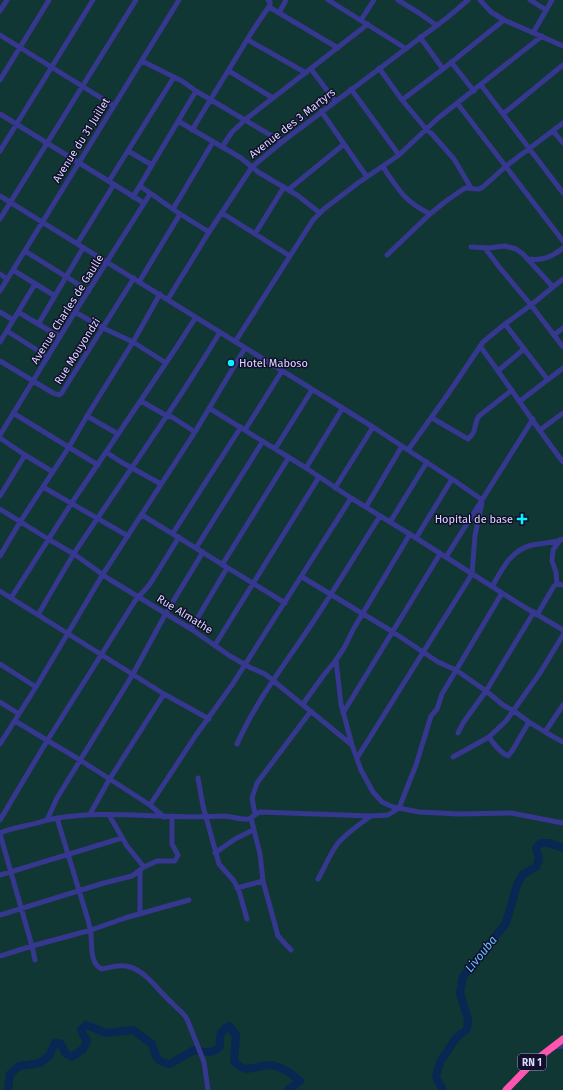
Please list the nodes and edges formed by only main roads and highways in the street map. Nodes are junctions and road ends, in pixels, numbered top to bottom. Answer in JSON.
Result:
{"nodes":[{"id":1,"x":563,"y":1039,"type":"edge"},
{"id":2,"x":506,"y":1090,"type":"edge"}],
"edges":[{"from":1,"to":2,"type":"highway","number":"RN 1"}]}
